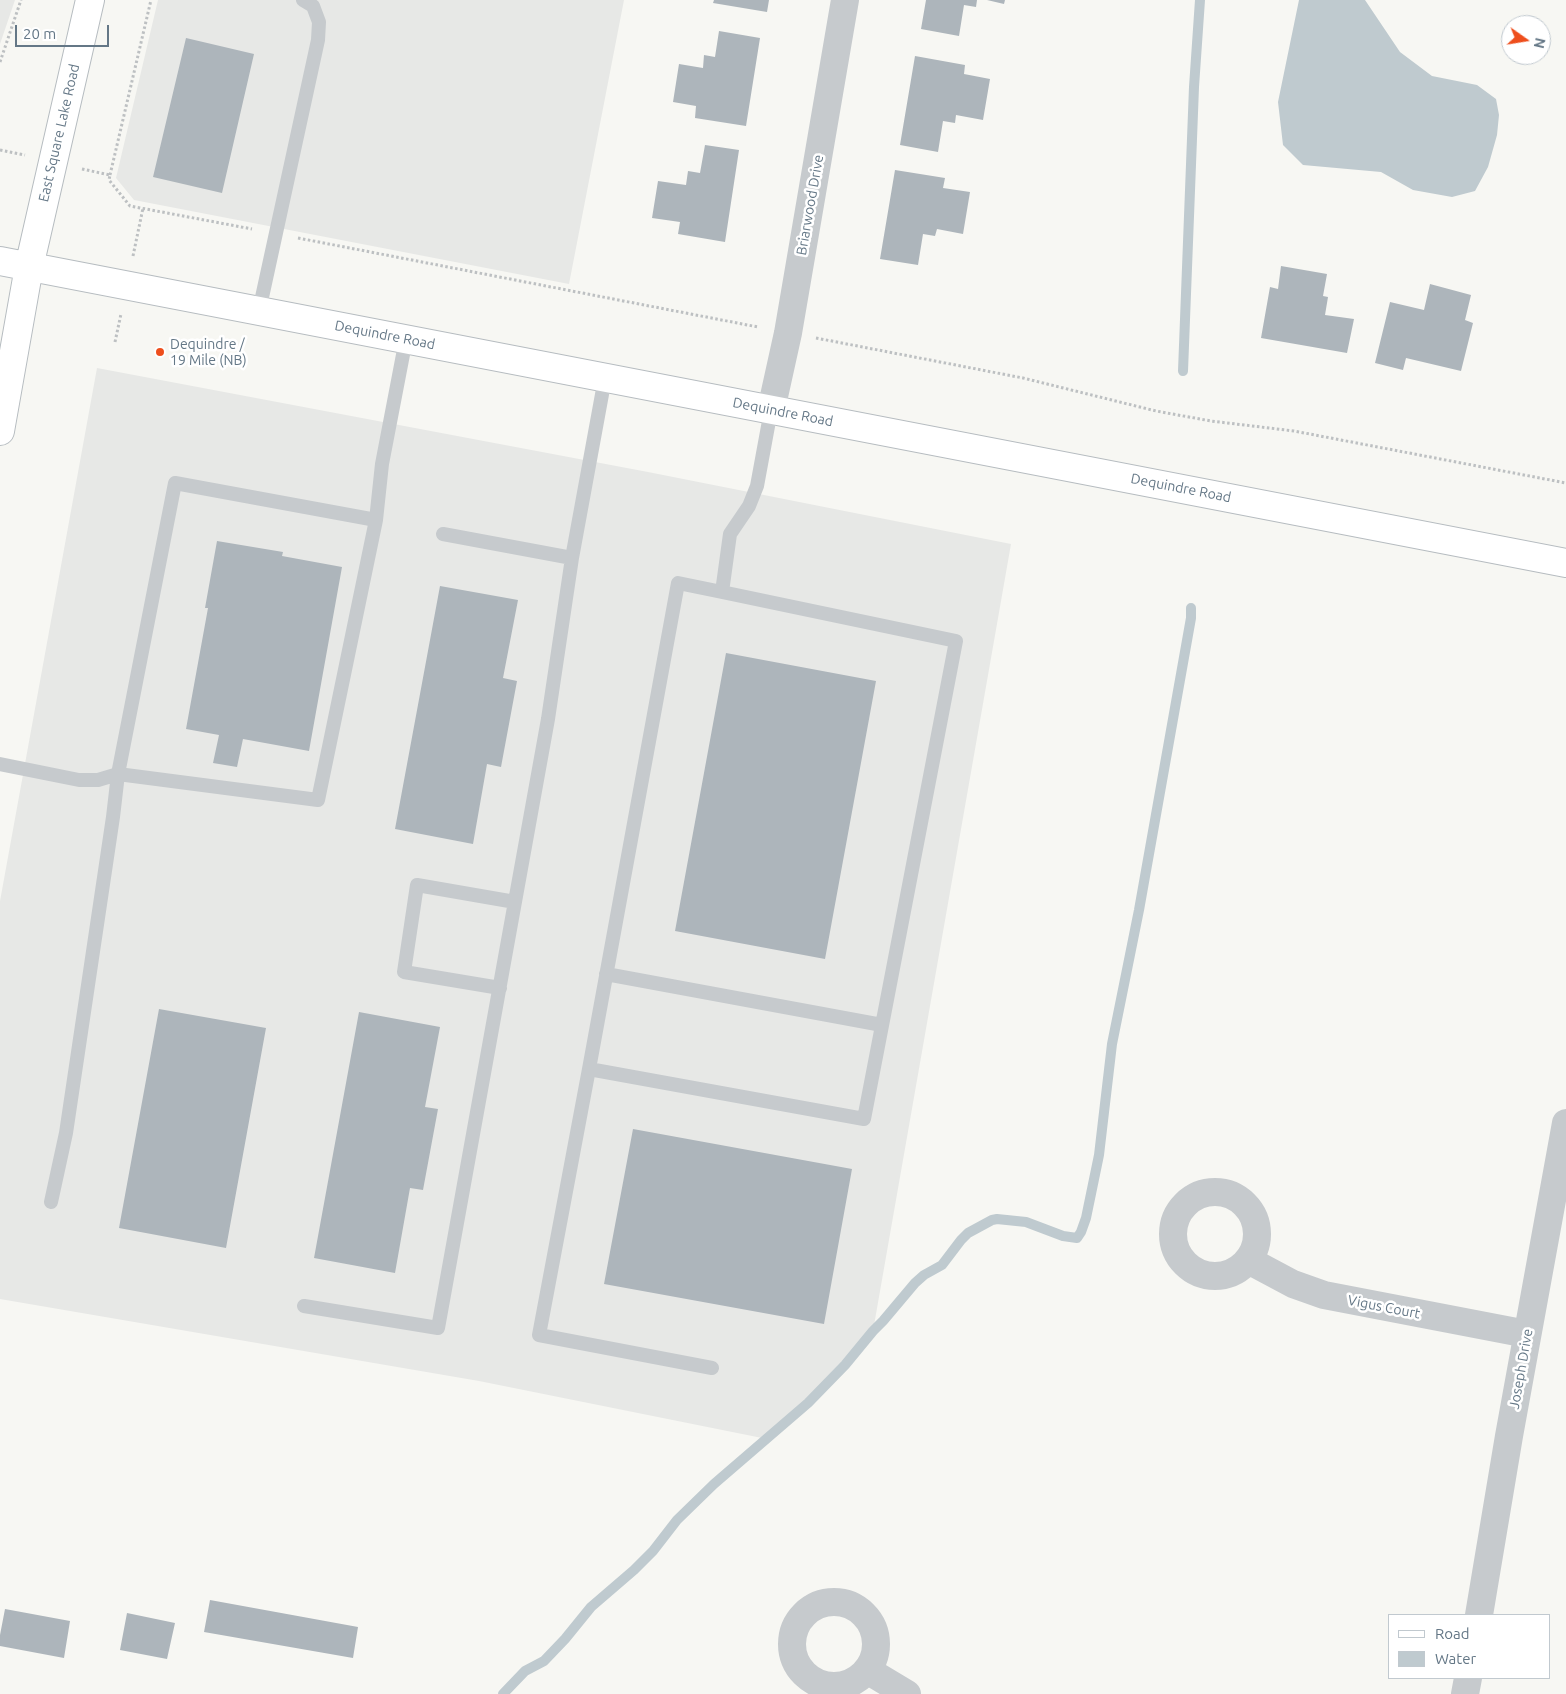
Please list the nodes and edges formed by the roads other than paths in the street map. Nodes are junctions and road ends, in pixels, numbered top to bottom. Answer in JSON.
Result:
{"nodes":[{"id":1,"x":90,"y":0,"type":"edge"},
{"id":2,"x":303,"y":0,"type":"edge"},
{"id":3,"x":845,"y":0,"type":"edge"},
{"id":4,"x":0,"y":261,"type":"edge"},
{"id":5,"x":29,"y":267,"type":"junction"},
{"id":6,"x":259,"y":310,"type":"junction"},
{"id":7,"x":406,"y":339,"type":"junction"},
{"id":8,"x":605,"y":378,"type":"junction"},
{"id":9,"x":771,"y":410,"type":"junction"},
{"id":10,"x":0,"y":431,"type":"edge"},
{"id":11,"x":376,"y":520,"type":"junction"},
{"id":12,"x":443,"y":534,"type":"dead end"},
{"id":13,"x":572,"y":558,"type":"junction"},
{"id":14,"x":1566,"y":563,"type":"edge"},
{"id":15,"x":722,"y":592,"type":"junction"},
{"id":16,"x":0,"y":764,"type":"edge"},
{"id":17,"x":118,"y":774,"type":"junction"},
{"id":18,"x":516,"y":902,"type":"junction"},
{"id":19,"x":606,"y":974,"type":"junction"},
{"id":20,"x":500,"y":988,"type":"junction"},
{"id":21,"x":882,"y":1024,"type":"junction"},
{"id":22,"x":589,"y":1069,"type":"junction"},
{"id":23,"x":1566,"y":1123,"type":"edge"},
{"id":24,"x":51,"y":1202,"type":"dead end"},
{"id":25,"x":1248,"y":1260,"type":"dead end"},
{"id":26,"x":304,"y":1306,"type":"dead end"},
{"id":27,"x":1527,"y":1334,"type":"junction"},
{"id":28,"x":712,"y":1368,"type":"dead end"},
{"id":29,"x":1480,"y":1614,"type":"edge"},
{"id":30,"x":867,"y":1670,"type":"dead end"},
{"id":31,"x":1468,"y":1679,"type":"edge"},
{"id":32,"x":907,"y":1694,"type":"edge"},
{"id":33,"x":1465,"y":1694,"type":"edge"}],
"edges":[{"from":1,"to":5,"type":"main road","name":"East Square Lake Road"},
{"from":2,"to":6,"type":"lane"},
{"from":3,"to":9,"type":"street","name":"Briarwood Drive"},
{"from":4,"to":5,"type":"main road","name":"Dequindre Road"},
{"from":5,"to":6,"type":"main road","name":"Dequindre Road"},
{"from":5,"to":10,"type":"main road","name":"East Square Lake Road"},
{"from":6,"to":7,"type":"main road","name":"Dequindre Road"},
{"from":7,"to":8,"type":"main road","name":"Dequindre Road"},
{"from":7,"to":11,"type":"lane"},
{"from":8,"to":9,"type":"main road","name":"Dequindre Road"},
{"from":8,"to":13,"type":"lane"},
{"from":9,"to":14,"type":"main road","name":"Dequindre Road"},
{"from":9,"to":15,"type":"lane"},
{"from":11,"to":17,"type":"lane"},
{"from":11,"to":17,"type":"lane"},
{"from":12,"to":13,"type":"lane"},
{"from":13,"to":18,"type":"lane"},
{"from":15,"to":19,"type":"lane"},
{"from":15,"to":21,"type":"lane"},
{"from":16,"to":17,"type":"lane"},
{"from":17,"to":24,"type":"lane"},
{"from":18,"to":20,"type":"lane"},
{"from":18,"to":20,"type":"lane"},
{"from":19,"to":21,"type":"lane"},
{"from":19,"to":22,"type":"lane"},
{"from":20,"to":26,"type":"lane"},
{"from":21,"to":22,"type":"lane"},
{"from":22,"to":28,"type":"lane"},
{"from":23,"to":27,"type":"street","name":"Joseph Drive"},
{"from":25,"to":27,"type":"street","name":"Vigus Court"},
{"from":27,"to":29,"type":"street","name":"Joseph Drive"},
{"from":30,"to":32,"type":"street"},
{"from":31,"to":33,"type":"street"}]}
